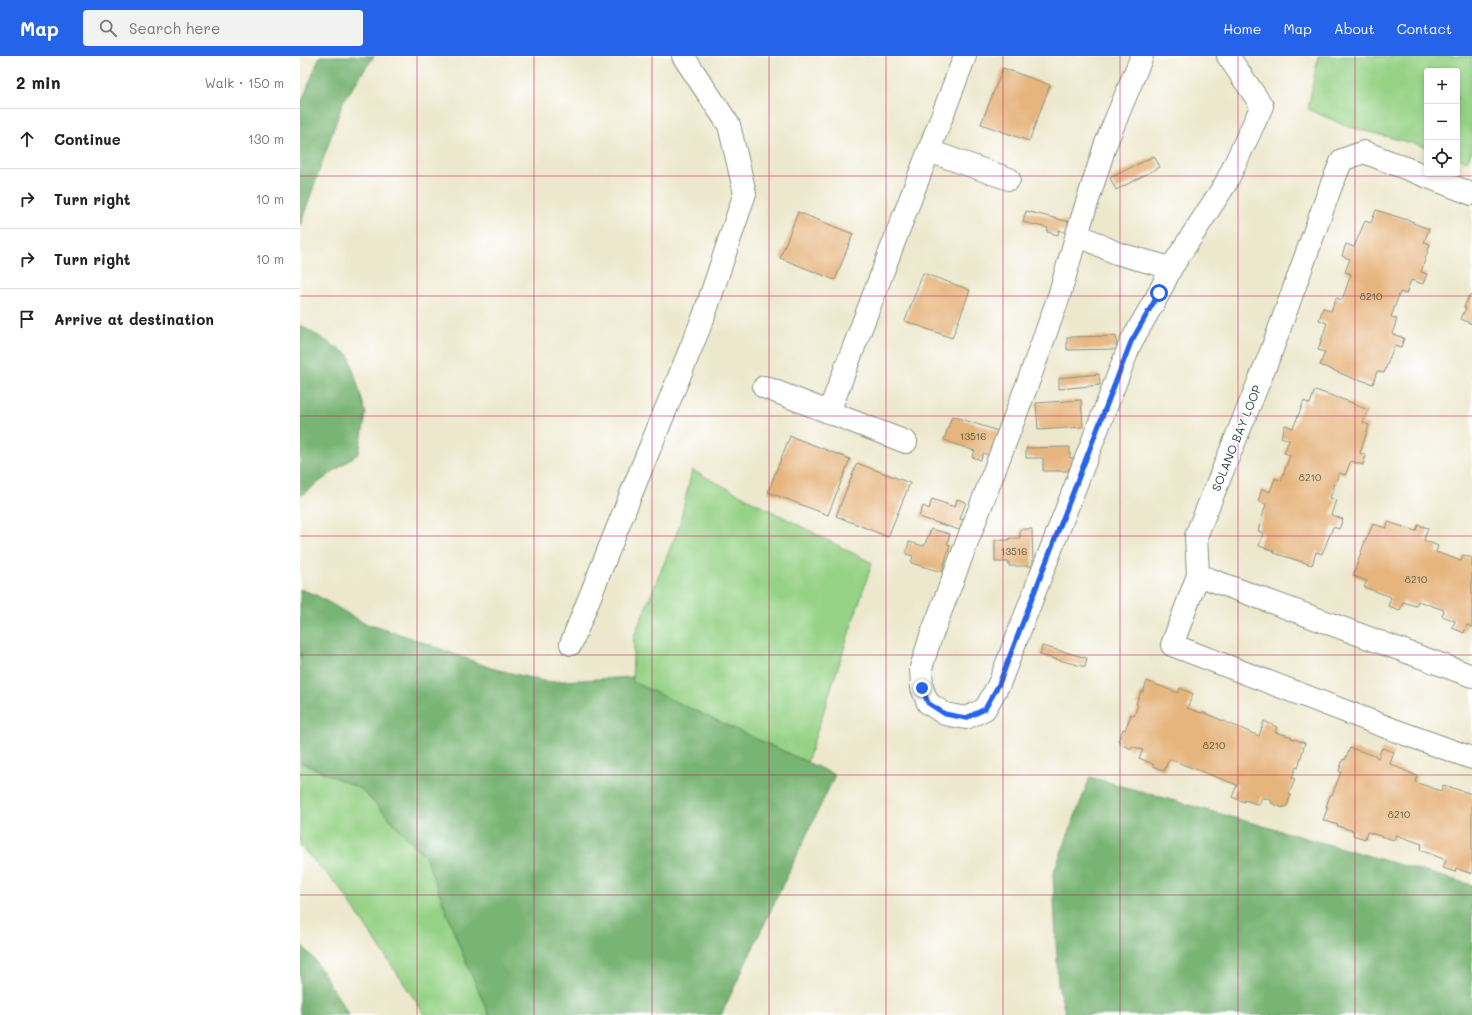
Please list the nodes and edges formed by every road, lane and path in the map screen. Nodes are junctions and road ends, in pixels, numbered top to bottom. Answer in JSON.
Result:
{"nodes":[{"id":1,"x":683,"y":56,"type":"edge"},
{"id":2,"x":965,"y":56,"type":"edge"},
{"id":3,"x":1142,"y":56,"type":"edge"},
{"id":4,"x":1228,"y":56,"type":"edge"},
{"id":5,"x":929,"y":151,"type":"junction"},
{"id":6,"x":1009,"y":179,"type":"dead end"},
{"id":7,"x":1472,"y":194,"type":"edge"},
{"id":8,"x":1077,"y":234,"type":"junction"},
{"id":9,"x":1171,"y":268,"type":"junction"},
{"id":10,"x":764,"y":387,"type":"dead end"},
{"id":11,"x":829,"y":412,"type":"junction"},
{"id":12,"x":906,"y":442,"type":"dead end"},
{"id":13,"x":1198,"y":575,"type":"junction"},
{"id":14,"x":571,"y":644,"type":"dead end"},
{"id":15,"x":1472,"y":676,"type":"edge"},
{"id":16,"x":1472,"y":758,"type":"edge"}],
"edges":[{"from":1,"to":14,"type":"street"},
{"from":2,"to":5,"type":"street"},
{"from":3,"to":8,"type":"street"},
{"from":4,"to":9,"type":"street"},
{"from":5,"to":6,"type":"street"},
{"from":5,"to":11,"type":"street"},
{"from":7,"to":13,"type":"street","name":"SOLANO BAY LOOP"},
{"from":8,"to":9,"type":"street"},
{"from":8,"to":9,"type":"street"},
{"from":10,"to":11,"type":"street"},
{"from":11,"to":12,"type":"street"},
{"from":13,"to":15,"type":"street"},
{"from":13,"to":16,"type":"street"}]}
